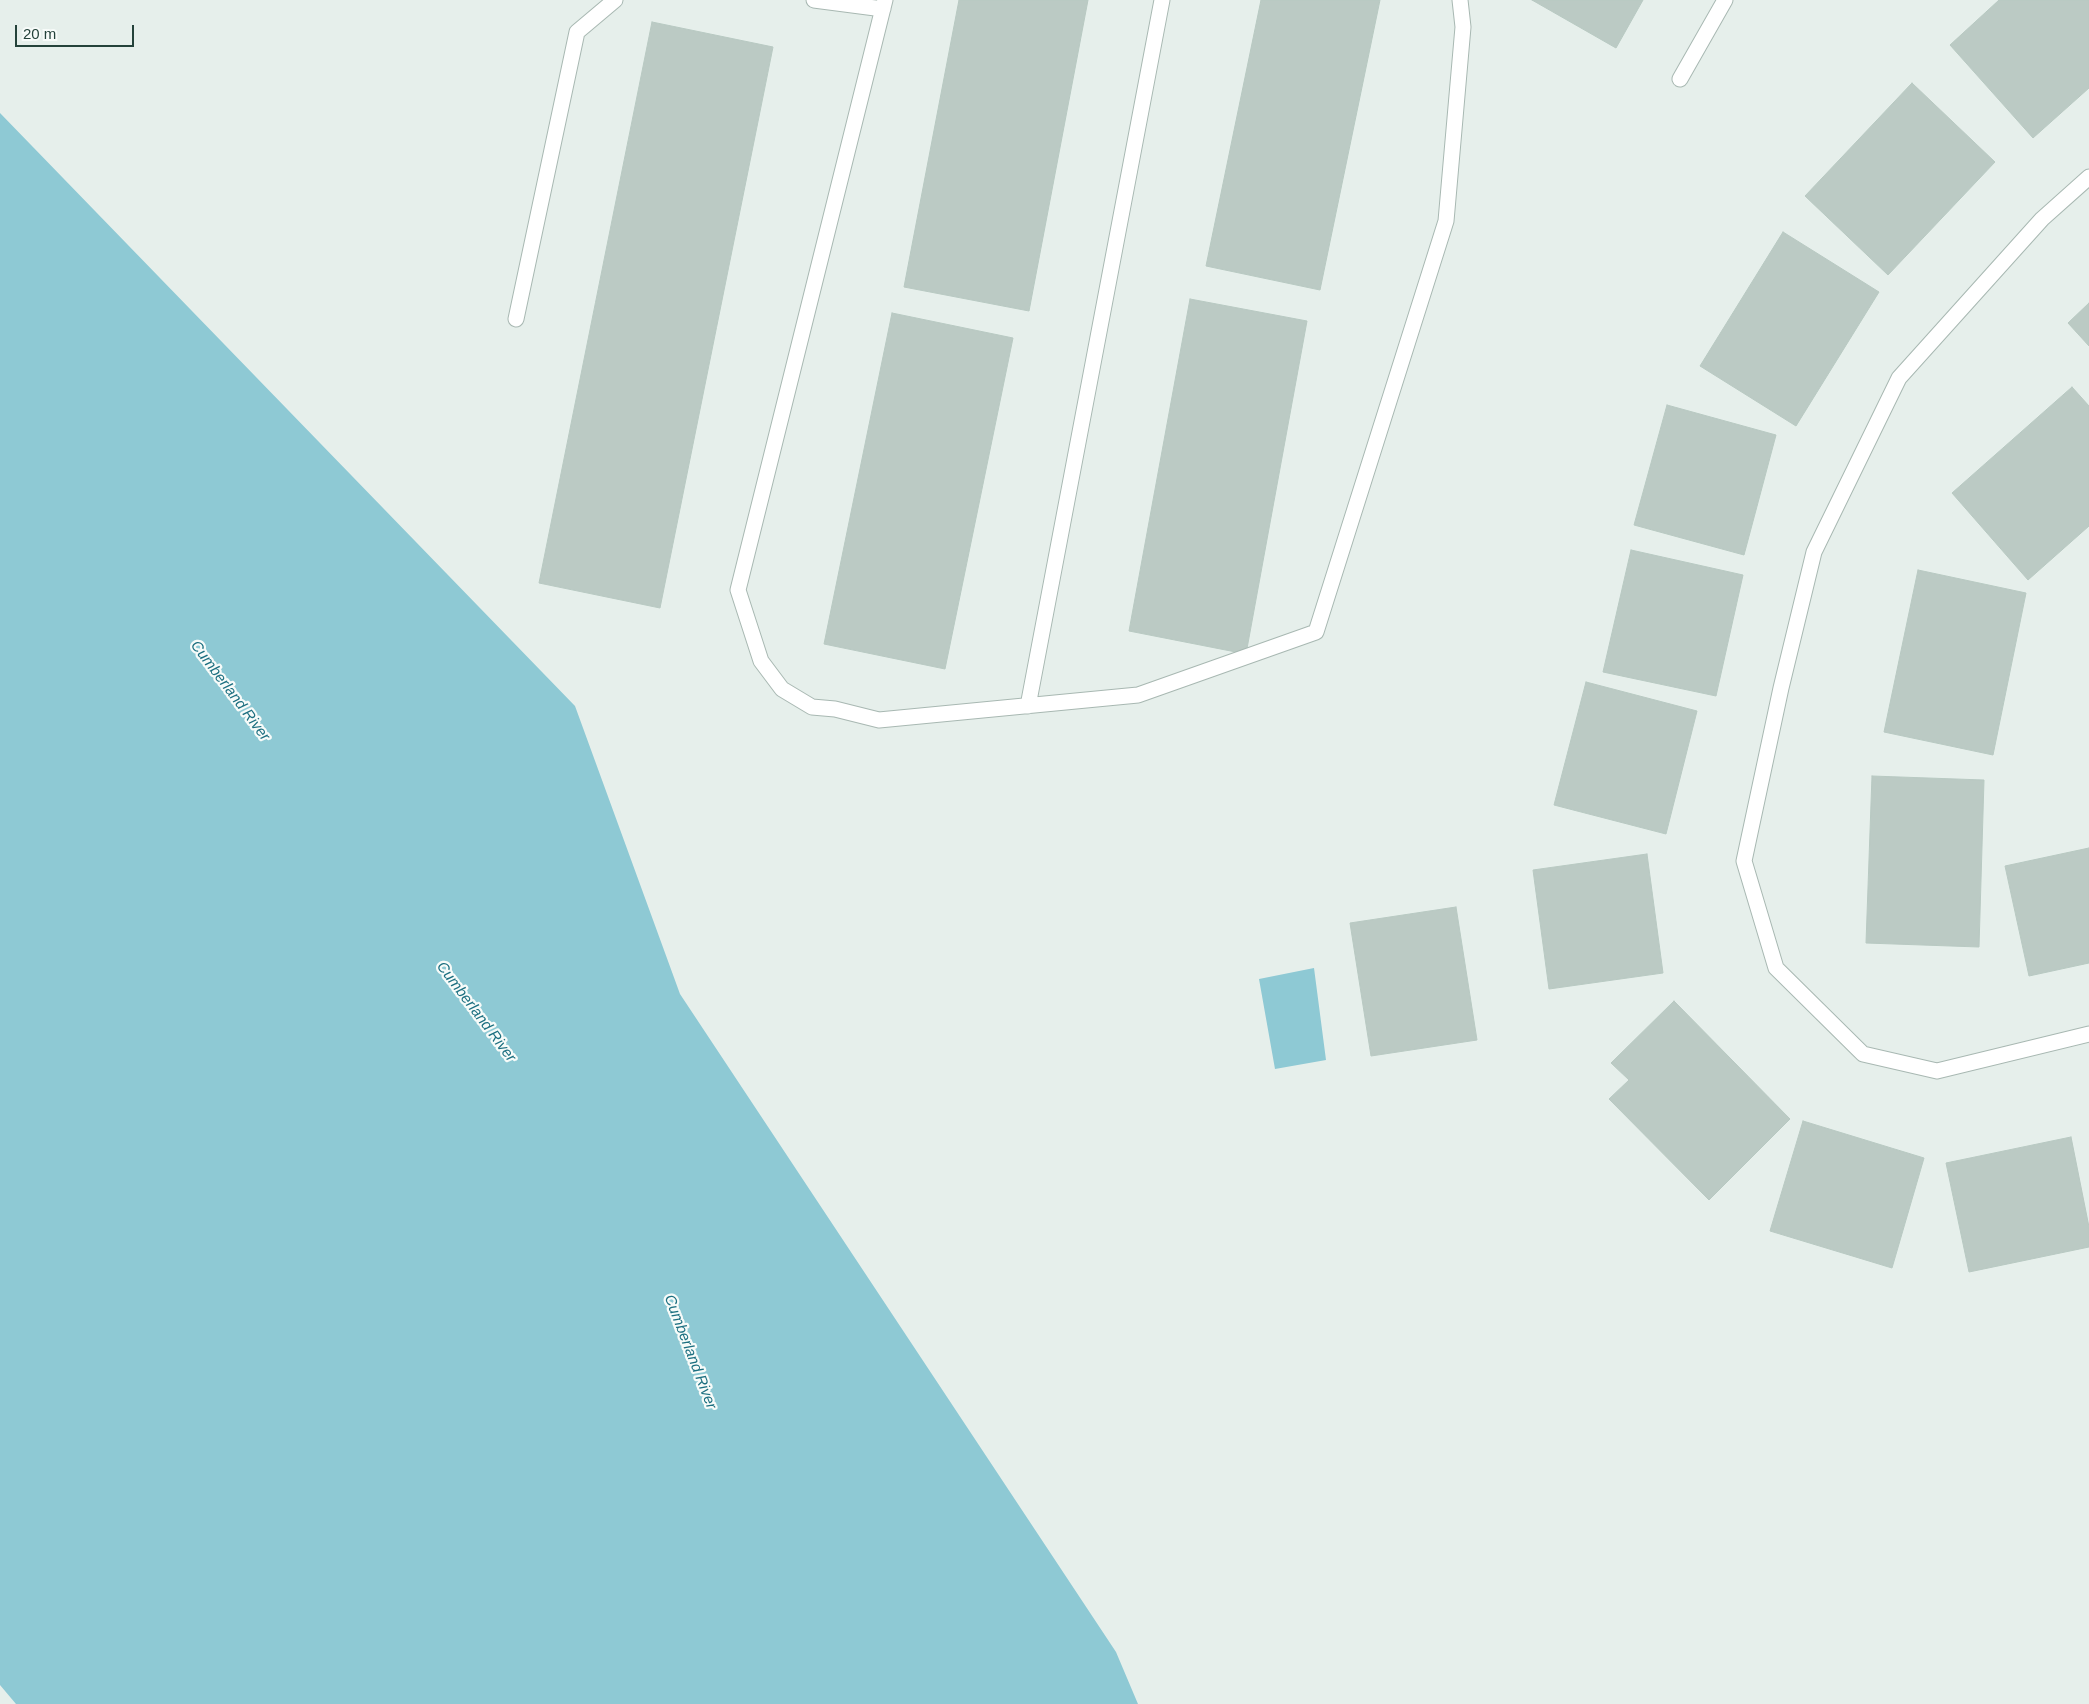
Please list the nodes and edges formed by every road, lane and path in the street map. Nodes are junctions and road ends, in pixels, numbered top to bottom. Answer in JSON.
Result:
{"nodes":[{"id":1,"x":615,"y":0,"type":"edge"},
{"id":2,"x":814,"y":0,"type":"edge"},
{"id":3,"x":1162,"y":0,"type":"edge"},
{"id":4,"x":1460,"y":0,"type":"edge"},
{"id":5,"x":1725,"y":0,"type":"edge"},
{"id":6,"x":884,"y":5,"type":"edge"},
{"id":7,"x":1680,"y":79,"type":"dead end"},
{"id":8,"x":2089,"y":177,"type":"edge"},
{"id":9,"x":516,"y":319,"type":"dead end"},
{"id":10,"x":1028,"y":706,"type":"junction"},
{"id":11,"x":2089,"y":1034,"type":"edge"}],
"edges":[{"from":1,"to":9,"type":"street"},
{"from":2,"to":6,"type":"street"},
{"from":3,"to":10,"type":"street"},
{"from":4,"to":10,"type":"street"},
{"from":5,"to":7,"type":"street"},
{"from":6,"to":10,"type":"street"},
{"from":8,"to":11,"type":"street"}]}
